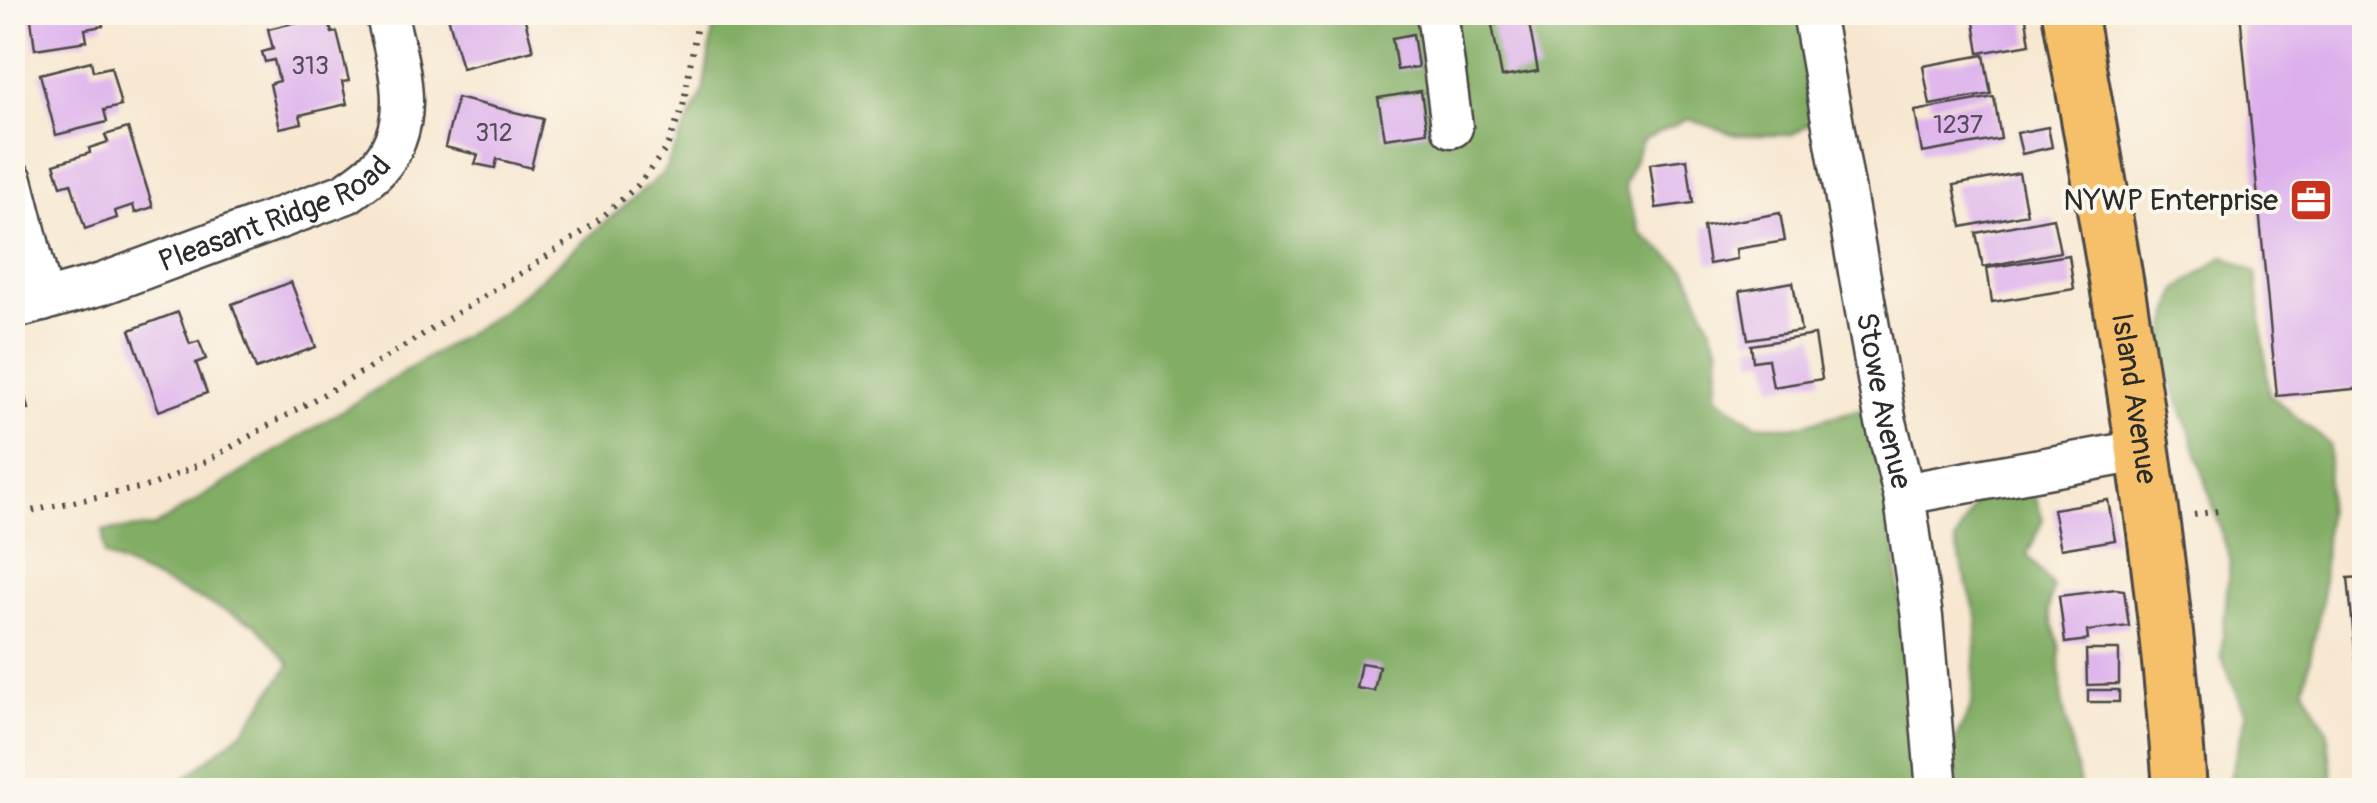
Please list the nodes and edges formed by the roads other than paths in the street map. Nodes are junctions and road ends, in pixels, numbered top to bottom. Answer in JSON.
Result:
{"nodes":[{"id":1,"x":386,"y":12,"type":"edge"},
{"id":2,"x":1437,"y":12,"type":"edge"},
{"id":3,"x":1813,"y":12,"type":"edge"},
{"id":4,"x":2068,"y":12,"type":"edge"},
{"id":5,"x":1452,"y":126,"type":"dead end"},
{"id":6,"x":12,"y":180,"type":"edge"},
{"id":7,"x":28,"y":305,"type":"edge"},
{"id":8,"x":2144,"y":450,"type":"junction"},
{"id":9,"x":1904,"y":494,"type":"junction"},
{"id":10,"x":1938,"y":790,"type":"edge"},
{"id":11,"x":2180,"y":790,"type":"edge"}],
"edges":[{"from":1,"to":7,"type":"street","name":"Pleasant Ridge Road"},
{"from":2,"to":5,"type":"street"},
{"from":3,"to":9,"type":"street","name":"Stowe Avenue"},
{"from":4,"to":8,"type":"main road","name":"Island Avenue"},
{"from":6,"to":7,"type":"street"},
{"from":8,"to":9,"type":"street"},
{"from":8,"to":11,"type":"main road","name":"Island Avenue"},
{"from":9,"to":10,"type":"street","name":"Stowe Avenue"}]}
